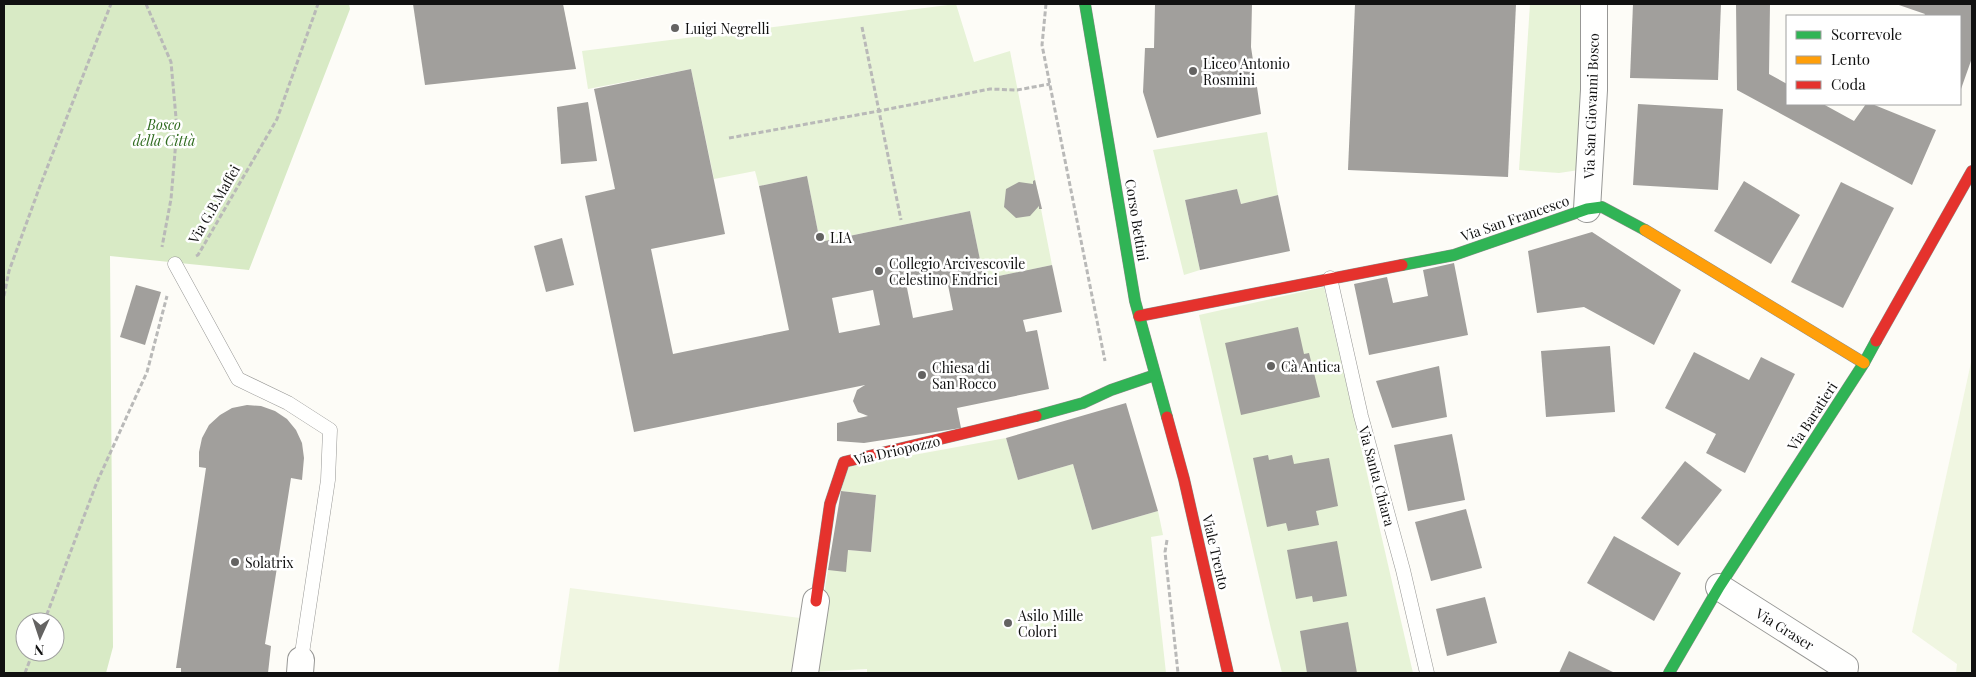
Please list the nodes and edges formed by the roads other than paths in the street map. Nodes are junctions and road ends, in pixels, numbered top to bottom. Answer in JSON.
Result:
{"nodes":[{"id":1,"x":1085,"y":4,"type":"edge"},
{"id":2,"x":1594,"y":4,"type":"edge"},
{"id":3,"x":1972,"y":171,"type":"edge"},
{"id":4,"x":1587,"y":209,"type":"junction"},
{"id":5,"x":175,"y":264,"type":"road end"},
{"id":6,"x":1330,"y":278,"type":"junction"},
{"id":7,"x":1139,"y":316,"type":"junction"},
{"id":8,"x":1864,"y":363,"type":"junction"},
{"id":9,"x":1155,"y":375,"type":"junction"},
{"id":10,"x":1172,"y":438,"type":"joint"},
{"id":11,"x":1719,"y":587,"type":"junction"},
{"id":12,"x":816,"y":601,"type":"joint"},
{"id":13,"x":300,"y":667,"type":"edge"},
{"id":14,"x":805,"y":673,"type":"edge"},
{"id":15,"x":1228,"y":673,"type":"edge"},
{"id":16,"x":1427,"y":673,"type":"edge"},
{"id":17,"x":1669,"y":673,"type":"edge"},
{"id":18,"x":1844,"y":673,"type":"edge"}],
"edges":[{"from":1,"to":7,"type":"street","name":"Corso Bettini"},
{"from":2,"to":4,"type":"street","name":"Via San Giovanni Bosco"},
{"from":3,"to":8,"type":"street","name":"Via Baratieri"},
{"from":4,"to":6,"type":"street","name":"Via San Francesco"},
{"from":4,"to":8,"type":"street","name":"Via San Francesco"},
{"from":5,"to":13,"type":"lane"},
{"from":6,"to":7,"type":"street","name":"Via San Francesco"},
{"from":6,"to":16,"type":"lane","name":"Via Santa Chiara"},
{"from":7,"to":9,"type":"street","name":"Corso Bettini"},
{"from":8,"to":11,"type":"street","name":"Via Baratieri"},
{"from":9,"to":10,"type":"street","name":"Corso Bettini"},
{"from":9,"to":12,"type":"street","name":"Via Driopozzo"},
{"from":10,"to":15,"type":"street","name":"Viale Trento"},
{"from":11,"to":17,"type":"street","name":"Via Baratieri"},
{"from":11,"to":18,"type":"street","name":"Via Graser"},
{"from":12,"to":14,"type":"street","name":"Via Driopozzo"}]}
